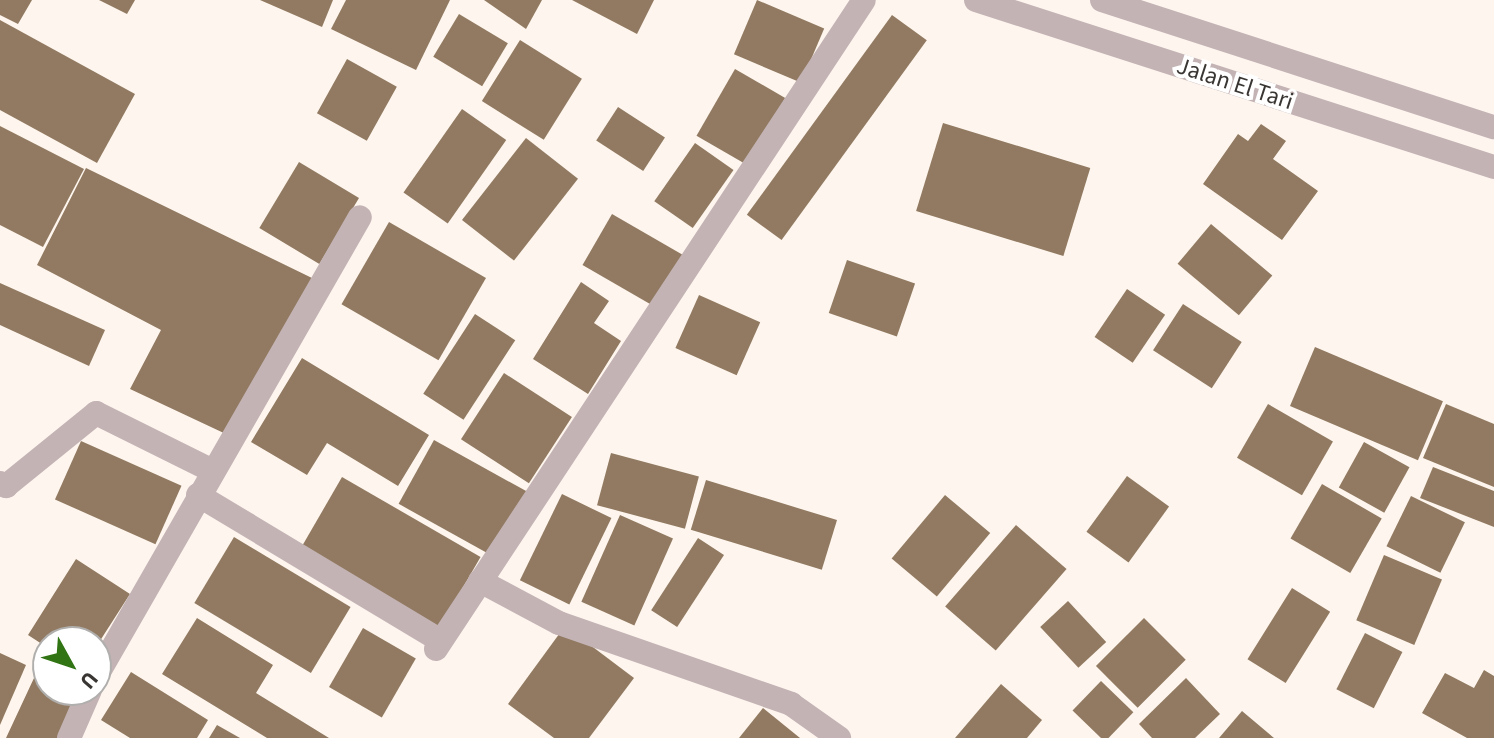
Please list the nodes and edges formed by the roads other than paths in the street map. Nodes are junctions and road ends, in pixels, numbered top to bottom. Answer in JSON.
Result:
{"nodes":[{"id":1,"x":864,"y":0,"type":"edge"},
{"id":2,"x":976,"y":0,"type":"edge"},
{"id":3,"x":1102,"y":0,"type":"edge"},
{"id":4,"x":1387,"y":92,"type":"junction"},
{"id":5,"x":1494,"y":127,"type":"edge"},
{"id":6,"x":1376,"y":129,"type":"junction"},
{"id":7,"x":1494,"y":167,"type":"edge"},
{"id":8,"x":360,"y":217,"type":"dead end"},
{"id":9,"x":213,"y":471,"type":"junction"},
{"id":10,"x":0,"y":483,"type":"edge"},
{"id":11,"x":198,"y":495,"type":"junction"},
{"id":12,"x":480,"y":581,"type":"junction"},
{"id":13,"x":112,"y":648,"type":"edge"},
{"id":14,"x":83,"y":706,"type":"edge"},
{"id":15,"x":69,"y":738,"type":"edge"},
{"id":16,"x":839,"y":738,"type":"edge"}],
"edges":[{"from":1,"to":12,"type":"street"},
{"from":2,"to":6,"type":"street","name":"Jalan El Tari"},
{"from":3,"to":4,"type":"street","name":"Jalan El Tari"},
{"from":4,"to":5,"type":"street","name":"Jalan El Tari"},
{"from":4,"to":6,"type":"street"},
{"from":6,"to":7,"type":"street","name":"Jalan El Tari"},
{"from":8,"to":9,"type":"street"},
{"from":9,"to":10,"type":"street"},
{"from":9,"to":11,"type":"street"},
{"from":11,"to":12,"type":"street"},
{"from":11,"to":13,"type":"street"},
{"from":12,"to":16,"type":"street"},
{"from":14,"to":15,"type":"street"}]}
